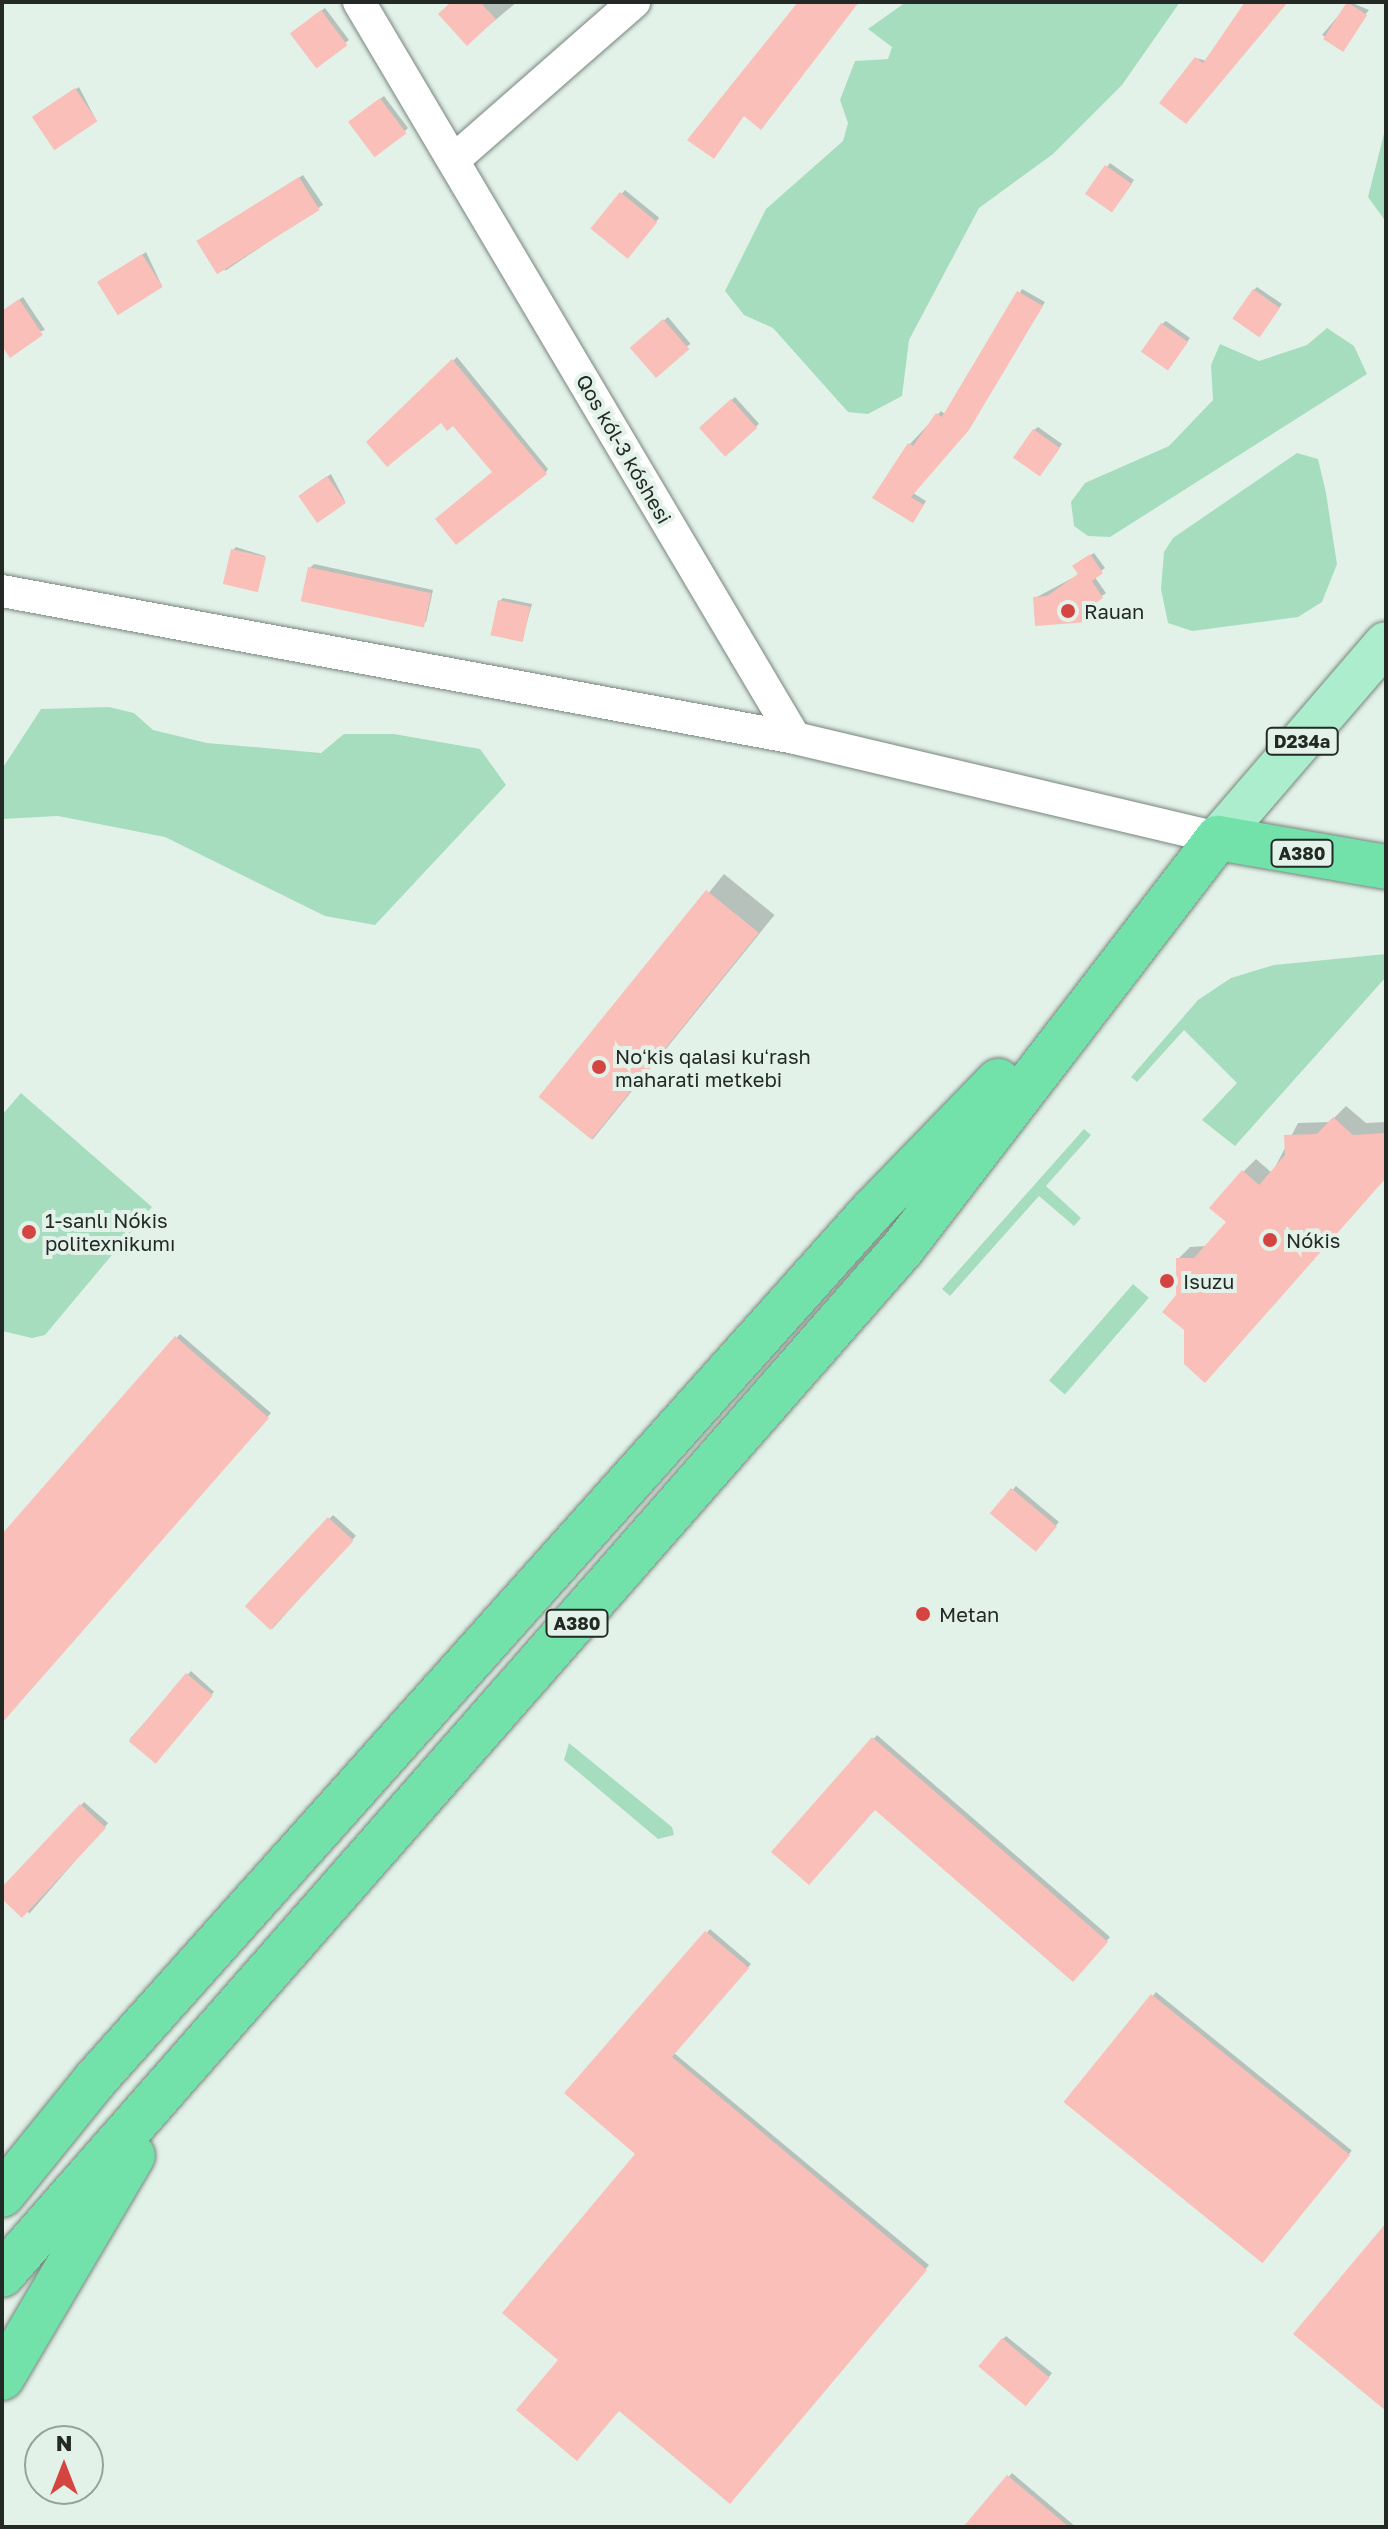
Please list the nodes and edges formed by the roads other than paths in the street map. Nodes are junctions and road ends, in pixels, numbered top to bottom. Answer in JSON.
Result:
{"nodes":[{"id":1,"x":359,"y":2,"type":"edge"},
{"id":2,"x":634,"y":2,"type":"edge"},
{"id":3,"x":456,"y":158,"type":"junction"},
{"id":4,"x":2,"y":591,"type":"edge"},
{"id":5,"x":1386,"y":643,"type":"edge"},
{"id":6,"x":795,"y":738,"type":"junction"},
{"id":7,"x":1218,"y":838,"type":"junction"},
{"id":8,"x":1386,"y":867,"type":"edge"},
{"id":9,"x":1125,"y":950,"type":"junction"},
{"id":10,"x":203,"y":2041,"type":"junction"},
{"id":11,"x":95,"y":2080,"type":"junction"},
{"id":12,"x":2,"y":2155,"type":"edge"},
{"id":13,"x":2,"y":2195,"type":"edge"},
{"id":14,"x":2,"y":2275,"type":"edge"},
{"id":15,"x":2,"y":2378,"type":"edge"}],
"edges":[{"from":1,"to":3,"type":"street","name":"Qos kól-3 kóshesi"},
{"from":2,"to":3,"type":"street"},
{"from":3,"to":6,"type":"street","name":"Qos kól-3 kóshesi"},
{"from":4,"to":6,"type":"street"},
{"from":5,"to":7,"type":"main road","number":"D234a"},
{"from":6,"to":7,"type":"street"},
{"from":7,"to":8,"type":"highway","number":"A380"},
{"from":7,"to":9,"type":"highway","number":"A380"},
{"from":9,"to":10,"type":"highway","number":"A380"},
{"from":9,"to":11,"type":"highway","number":"A380"},
{"from":10,"to":14,"type":"highway","number":"A380"},
{"from":10,"to":15,"type":"highway"},
{"from":11,"to":12,"type":"highway"},
{"from":11,"to":13,"type":"highway","number":"A380"}]}
